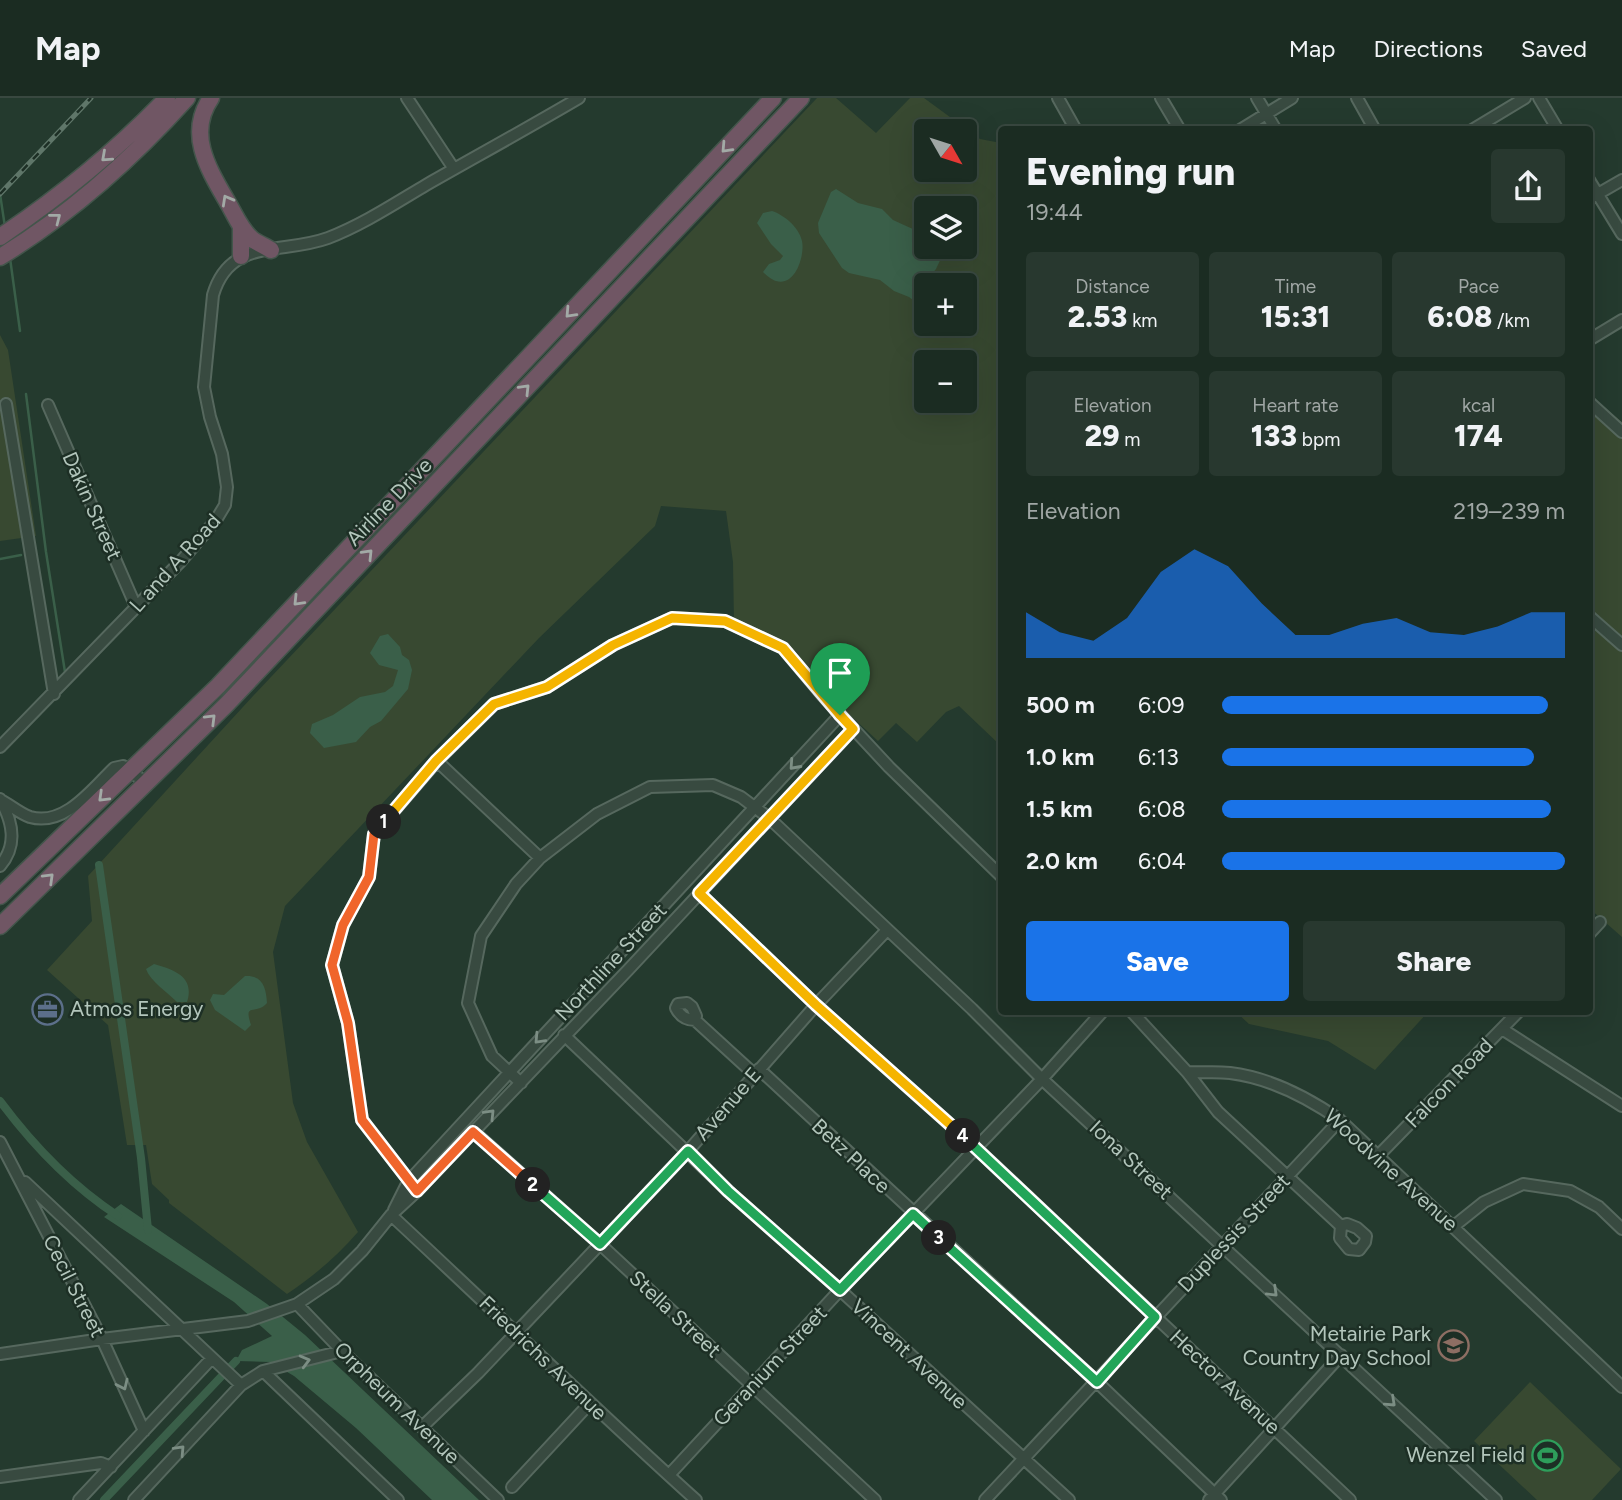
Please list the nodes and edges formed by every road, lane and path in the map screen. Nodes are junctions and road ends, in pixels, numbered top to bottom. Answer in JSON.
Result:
{"nodes":[{"id":1,"x":167,"y":98,"type":"edge"},
{"id":2,"x":187,"y":98,"type":"edge"},
{"id":3,"x":211,"y":98,"type":"edge"},
{"id":4,"x":407,"y":98,"type":"edge"},
{"id":5,"x":579,"y":98,"type":"edge"},
{"id":6,"x":773,"y":98,"type":"edge"},
{"id":7,"x":1058,"y":98,"type":"edge"},
{"id":8,"x":1161,"y":98,"type":"edge"},
{"id":9,"x":1257,"y":98,"type":"edge"},
{"id":10,"x":1292,"y":98,"type":"edge"},
{"id":11,"x":1357,"y":98,"type":"edge"},
{"id":12,"x":1525,"y":98,"type":"edge"},
{"id":13,"x":1539,"y":98,"type":"edge"},
{"id":14,"x":797,"y":99,"type":"edge"},
{"id":15,"x":1266,"y":114,"type":"junction"},
{"id":16,"x":1074,"y":126,"type":"edge"},
{"id":17,"x":1178,"y":126,"type":"edge"},
{"id":18,"x":1246,"y":126,"type":"edge"},
{"id":19,"x":1274,"y":126,"type":"edge"},
{"id":20,"x":1374,"y":126,"type":"edge"},
{"id":21,"x":1479,"y":126,"type":"edge"},
{"id":22,"x":1556,"y":126,"type":"edge"},
{"id":23,"x":454,"y":169,"type":"junction"},
{"id":24,"x":1622,"y":180,"type":"edge"},
{"id":25,"x":1593,"y":197,"type":"edge"},
{"id":26,"x":671,"y":207,"type":"junction"},
{"id":27,"x":686,"y":220,"type":"junction"},
{"id":28,"x":241,"y":226,"type":"junction"},
{"id":29,"x":1622,"y":234,"type":"edge"},
{"id":30,"x":0,"y":237,"type":"edge"},
{"id":31,"x":271,"y":250,"type":"junction"},
{"id":32,"x":241,"y":256,"type":"junction"},
{"id":33,"x":0,"y":257,"type":"edge"},
{"id":34,"x":1622,"y":320,"type":"edge"},
{"id":35,"x":1593,"y":338,"type":"edge"},
{"id":36,"x":6,"y":404,"type":"dead end"},
{"id":37,"x":48,"y":405,"type":"dead end"},
{"id":38,"x":1593,"y":406,"type":"edge"},
{"id":39,"x":1622,"y":432,"type":"edge"},
{"id":40,"x":430,"y":463,"type":"junction"},
{"id":41,"x":443,"y":475,"type":"junction"},
{"id":42,"x":136,"y":607,"type":"junction"},
{"id":43,"x":1593,"y":620,"type":"edge"},
{"id":44,"x":1622,"y":645,"type":"edge"},
{"id":45,"x":54,"y":694,"type":"junction"},
{"id":46,"x":840,"y":715,"type":"junction"},
{"id":47,"x":853,"y":729,"type":"junction"},
{"id":48,"x":0,"y":747,"type":"edge"},
{"id":49,"x":436,"y":761,"type":"junction"},
{"id":50,"x":131,"y":771,"type":"junction"},
{"id":51,"x":146,"y":783,"type":"junction"},
{"id":52,"x":0,"y":800,"type":"edge"},
{"id":53,"x":755,"y":808,"type":"junction"},
{"id":54,"x":769,"y":818,"type":"junction"},
{"id":55,"x":540,"y":858,"type":"junction"},
{"id":56,"x":0,"y":866,"type":"edge"},
{"id":57,"x":998,"y":873,"type":"edge"},
{"id":58,"x":699,"y":893,"type":"junction"},
{"id":59,"x":0,"y":896,"type":"edge"},
{"id":60,"x":18,"y":908,"type":"junction"},
{"id":61,"x":0,"y":910,"type":"edge"},
{"id":62,"x":1600,"y":922,"type":"dead end"},
{"id":63,"x":0,"y":926,"type":"edge"},
{"id":64,"x":887,"y":930,"type":"junction"},
{"id":65,"x":1593,"y":930,"type":"edge"},
{"id":66,"x":816,"y":1005,"type":"junction"},
{"id":67,"x":1099,"y":1015,"type":"edge"},
{"id":68,"x":1135,"y":1015,"type":"edge"},
{"id":69,"x":1515,"y":1015,"type":"edge"},
{"id":70,"x":695,"y":1020,"type":"dead end"},
{"id":71,"x":1503,"y":1028,"type":"junction"},
{"id":72,"x":564,"y":1035,"type":"junction"},
{"id":73,"x":756,"y":1071,"type":"junction"},
{"id":74,"x":509,"y":1072,"type":"junction"},
{"id":75,"x":1186,"y":1072,"type":"junction"},
{"id":76,"x":1042,"y":1079,"type":"junction"},
{"id":77,"x":521,"y":1083,"type":"junction"},
{"id":78,"x":1622,"y":1106,"type":"edge"},
{"id":79,"x":1340,"y":1120,"type":"junction"},
{"id":80,"x":473,"y":1132,"type":"junction"},
{"id":81,"x":0,"y":1142,"type":"edge"},
{"id":82,"x":975,"y":1147,"type":"junction"},
{"id":83,"x":688,"y":1151,"type":"junction"},
{"id":84,"x":1378,"y":1155,"type":"junction"},
{"id":85,"x":18,"y":1175,"type":"junction"},
{"id":86,"x":1288,"y":1176,"type":"junction"},
{"id":87,"x":408,"y":1182,"type":"junction"},
{"id":88,"x":417,"y":1191,"type":"junction"},
{"id":89,"x":913,"y":1214,"type":"junction"},
{"id":90,"x":391,"y":1215,"type":"junction"},
{"id":91,"x":1341,"y":1226,"type":"dead end"},
{"id":92,"x":1454,"y":1226,"type":"junction"},
{"id":93,"x":1622,"y":1229,"type":"edge"},
{"id":94,"x":600,"y":1244,"type":"junction"},
{"id":95,"x":1224,"y":1245,"type":"junction"},
{"id":96,"x":840,"y":1290,"type":"junction"},
{"id":97,"x":297,"y":1304,"type":"junction"},
{"id":98,"x":1155,"y":1317,"type":"junction"},
{"id":99,"x":181,"y":1328,"type":"junction"},
{"id":100,"x":516,"y":1331,"type":"junction"},
{"id":101,"x":102,"y":1339,"type":"junction"},
{"id":102,"x":337,"y":1352,"type":"junction"},
{"id":103,"x":0,"y":1354,"type":"edge"},
{"id":104,"x":1341,"y":1356,"type":"junction"},
{"id":105,"x":214,"y":1361,"type":"junction"},
{"id":106,"x":263,"y":1371,"type":"junction"},
{"id":107,"x":1097,"y":1382,"type":"junction"},
{"id":108,"x":241,"y":1385,"type":"junction"},
{"id":109,"x":752,"y":1386,"type":"junction"},
{"id":110,"x":1622,"y":1387,"type":"edge"},
{"id":111,"x":590,"y":1403,"type":"junction"},
{"id":112,"x":422,"y":1427,"type":"junction"},
{"id":113,"x":1276,"y":1429,"type":"junction"},
{"id":114,"x":144,"y":1432,"type":"junction"},
{"id":115,"x":1023,"y":1459,"type":"junction"},
{"id":116,"x":111,"y":1467,"type":"junction"},
{"id":117,"x":669,"y":1475,"type":"junction"},
{"id":118,"x":0,"y":1477,"type":"edge"},
{"id":119,"x":512,"y":1486,"type":"dead end"},
{"id":120,"x":1215,"y":1498,"type":"edge"},
{"id":121,"x":79,"y":1500,"type":"edge"},
{"id":122,"x":134,"y":1500,"type":"edge"},
{"id":123,"x":398,"y":1500,"type":"edge"},
{"id":124,"x":498,"y":1500,"type":"edge"},
{"id":125,"x":696,"y":1500,"type":"edge"},
{"id":126,"x":875,"y":1500,"type":"edge"},
{"id":127,"x":985,"y":1500,"type":"edge"},
{"id":128,"x":1069,"y":1500,"type":"edge"},
{"id":129,"x":1350,"y":1500,"type":"edge"},
{"id":130,"x":1496,"y":1500,"type":"edge"}],
"edges":[{"from":1,"to":30,"type":"highway","one_way":true},
{"from":33,"to":2,"type":"highway","one_way":true},
{"from":28,"to":3,"type":"highway","one_way":true},
{"from":4,"to":23,"type":"street"},
{"from":5,"to":23,"type":"street"},
{"from":6,"to":26,"type":"highway","name":"Airline Drive","one_way":true},
{"from":7,"to":16,"type":"street"},
{"from":8,"to":17,"type":"street"},
{"from":9,"to":15,"type":"street"},
{"from":10,"to":15,"type":"street"},
{"from":11,"to":20,"type":"street"},
{"from":12,"to":21,"type":"street"},
{"from":13,"to":22,"type":"street"},
{"from":14,"to":27,"type":"highway","name":"Airline Drive"},
{"from":15,"to":18,"type":"street"},
{"from":15,"to":19,"type":"street"},
{"from":23,"to":31,"type":"street"},
{"from":24,"to":25,"type":"street"},
{"from":25,"to":29,"type":"street"},
{"from":26,"to":27,"type":"highway"},
{"from":26,"to":40,"type":"highway","name":"Airline Drive","one_way":true},
{"from":41,"to":27,"type":"highway","name":"Airline Drive","one_way":true},
{"from":28,"to":31,"type":"highway"},
{"from":28,"to":32,"type":"highway"},
{"from":31,"to":32,"type":"street"},
{"from":32,"to":42,"type":"street","name":"L and A Road"},
{"from":34,"to":35,"type":"street"},
{"from":36,"to":45,"type":"street"},
{"from":37,"to":42,"type":"street","name":"Dakin Street"},
{"from":38,"to":39,"type":"street"},
{"from":40,"to":41,"type":"highway"},
{"from":40,"to":50,"type":"highway","name":"Airline Drive","one_way":true},
{"from":51,"to":41,"type":"highway","name":"Airline Drive","one_way":true},
{"from":42,"to":45,"type":"street","name":"L and A Road"},
{"from":43,"to":44,"type":"street"},
{"from":45,"to":48,"type":"street","name":"L and A Road"},
{"from":46,"to":47,"type":"street"},
{"from":46,"to":49,"type":"street"},
{"from":46,"to":53,"type":"street","name":"Northline Street","one_way":true},
{"from":47,"to":54,"type":"street","name":"Northline Street"},
{"from":47,"to":57,"type":"street"},
{"from":49,"to":55,"type":"street"},
{"from":49,"to":87,"type":"street"},
{"from":50,"to":51,"type":"street"},
{"from":50,"to":52,"type":"street"},
{"from":50,"to":59,"type":"highway","name":"Airline Drive","one_way":true},
{"from":60,"to":51,"type":"highway","name":"Airline Drive","one_way":true},
{"from":52,"to":56,"type":"street"},
{"from":53,"to":54,"type":"street","name":"Iona Street"},
{"from":53,"to":55,"type":"street","name":"Iona Street"},
{"from":53,"to":74,"type":"street","name":"Northline Street","one_way":true},
{"from":54,"to":58,"type":"street","name":"Northline Street"},
{"from":54,"to":64,"type":"street","name":"Iona Street"},
{"from":55,"to":74,"type":"street","name":"Iona Street"},
{"from":58,"to":66,"type":"street","name":"Hector Avenue"},
{"from":58,"to":72,"type":"street","name":"Northline Street"},
{"from":60,"to":61,"type":"street"},
{"from":60,"to":63,"type":"highway","name":"Airline Drive"},
{"from":62,"to":65,"type":"street"},
{"from":64,"to":66,"type":"street","name":"Avenue E"},
{"from":64,"to":76,"type":"street","name":"Iona Street"},
{"from":66,"to":73,"type":"street","name":"Avenue E"},
{"from":66,"to":82,"type":"street","name":"Hector Avenue"},
{"from":67,"to":76,"type":"street","name":"Geranium Street"},
{"from":68,"to":75,"type":"street"},
{"from":69,"to":71,"type":"street","name":"Falcon Road"},
{"from":70,"to":73,"type":"street","name":"Betz Place"},
{"from":71,"to":78,"type":"street"},
{"from":71,"to":84,"type":"street","name":"Falcon Road"},
{"from":72,"to":77,"type":"street","name":"Northline Street"},
{"from":72,"to":83,"type":"street","name":"Vincent Avenue"},
{"from":73,"to":83,"type":"street","name":"Avenue E"},
{"from":73,"to":89,"type":"street","name":"Betz Place"},
{"from":74,"to":77,"type":"street","name":"Iona Street"},
{"from":74,"to":87,"type":"street","name":"Northline Street"},
{"from":75,"to":79,"type":"street","name":"Woodvine Avenue"},
{"from":75,"to":86,"type":"street"},
{"from":76,"to":82,"type":"street","name":"Geranium Street"},
{"from":76,"to":95,"type":"street","name":"Iona Street"},
{"from":80,"to":77,"type":"street","name":"Northline Street","one_way":true},
{"from":79,"to":84,"type":"street","name":"Woodvine Avenue"},
{"from":79,"to":86,"type":"street","name":"Duplessis Street"},
{"from":80,"to":88,"type":"street","name":"Northline Street"},
{"from":80,"to":94,"type":"street","name":"Stella Street"},
{"from":81,"to":85,"type":"street","name":"Cecil Street"},
{"from":82,"to":89,"type":"street","name":"Geranium Street"},
{"from":82,"to":98,"type":"street","name":"Hector Avenue"},
{"from":83,"to":94,"type":"street","name":"Avenue E"},
{"from":83,"to":96,"type":"street","name":"Vincent Avenue"},
{"from":84,"to":92,"type":"street","name":"Woodvine Avenue"},
{"from":85,"to":99,"type":"street"},
{"from":85,"to":101,"type":"street","name":"Cecil Street"},
{"from":86,"to":91,"type":"street"},
{"from":86,"to":95,"type":"street","name":"Duplessis Street"},
{"from":87,"to":88,"type":"street"},
{"from":87,"to":90,"type":"street","name":"Northline Street"},
{"from":88,"to":90,"type":"street","name":"Northline Street"},
{"from":89,"to":96,"type":"street","name":"Geranium Street"},
{"from":89,"to":107,"type":"street","name":"Betz Place"},
{"from":90,"to":97,"type":"street","name":"Northline Street"},
{"from":90,"to":100,"type":"street","name":"Friedrichs Avenue"},
{"from":92,"to":93,"type":"street"},
{"from":92,"to":110,"type":"street","name":"Woodvine Avenue"},
{"from":94,"to":100,"type":"street","name":"Avenue E"},
{"from":94,"to":109,"type":"street","name":"Stella Street"},
{"from":95,"to":98,"type":"street","name":"Duplessis Street"},
{"from":95,"to":104,"type":"street","name":"Iona Street","one_way":true},
{"from":96,"to":109,"type":"street","name":"Geranium Street"},
{"from":96,"to":115,"type":"street","name":"Vincent Avenue"},
{"from":97,"to":99,"type":"street","name":"Northline Street"},
{"from":97,"to":102,"type":"street","name":"Orpheum Avenue"},
{"from":98,"to":107,"type":"street","name":"Duplessis Street"},
{"from":98,"to":113,"type":"street","name":"Hector Avenue"},
{"from":99,"to":101,"type":"street","name":"Northline Street"},
{"from":99,"to":105,"type":"street"},
{"from":100,"to":111,"type":"street","name":"Friedrichs Avenue"},
{"from":100,"to":112,"type":"street","name":"Avenue E"},
{"from":101,"to":103,"type":"street","name":"Northline Street"},
{"from":101,"to":114,"type":"street","name":"Cecil Street","one_way":true},
{"from":106,"to":102,"type":"street","one_way":true},
{"from":102,"to":112,"type":"street","name":"Orpheum Avenue"},
{"from":104,"to":113,"type":"street"},
{"from":104,"to":130,"type":"street","name":"Iona Street","one_way":true},
{"from":105,"to":108,"type":"street"},
{"from":105,"to":114,"type":"street"},
{"from":106,"to":108,"type":"street"},
{"from":106,"to":123,"type":"street"},
{"from":107,"to":115,"type":"street","name":"Duplessis Street"},
{"from":107,"to":120,"type":"street","name":"Betz Place"},
{"from":122,"to":108,"type":"street","one_way":true},
{"from":109,"to":117,"type":"street","name":"Geranium Street"},
{"from":109,"to":126,"type":"street","name":"Stella Street"},
{"from":111,"to":117,"type":"street","name":"Friedrichs Avenue"},
{"from":111,"to":119,"type":"street"},
{"from":112,"to":124,"type":"street","name":"Orpheum Avenue"},
{"from":113,"to":120,"type":"street"},
{"from":113,"to":129,"type":"street","name":"Hector Avenue"},
{"from":114,"to":116,"type":"street"},
{"from":115,"to":127,"type":"street","name":"Duplessis Street"},
{"from":115,"to":128,"type":"street","name":"Vincent Avenue"},
{"from":116,"to":118,"type":"street"},
{"from":116,"to":121,"type":"street"},
{"from":117,"to":125,"type":"street","name":"Friedrichs Avenue"}]}
